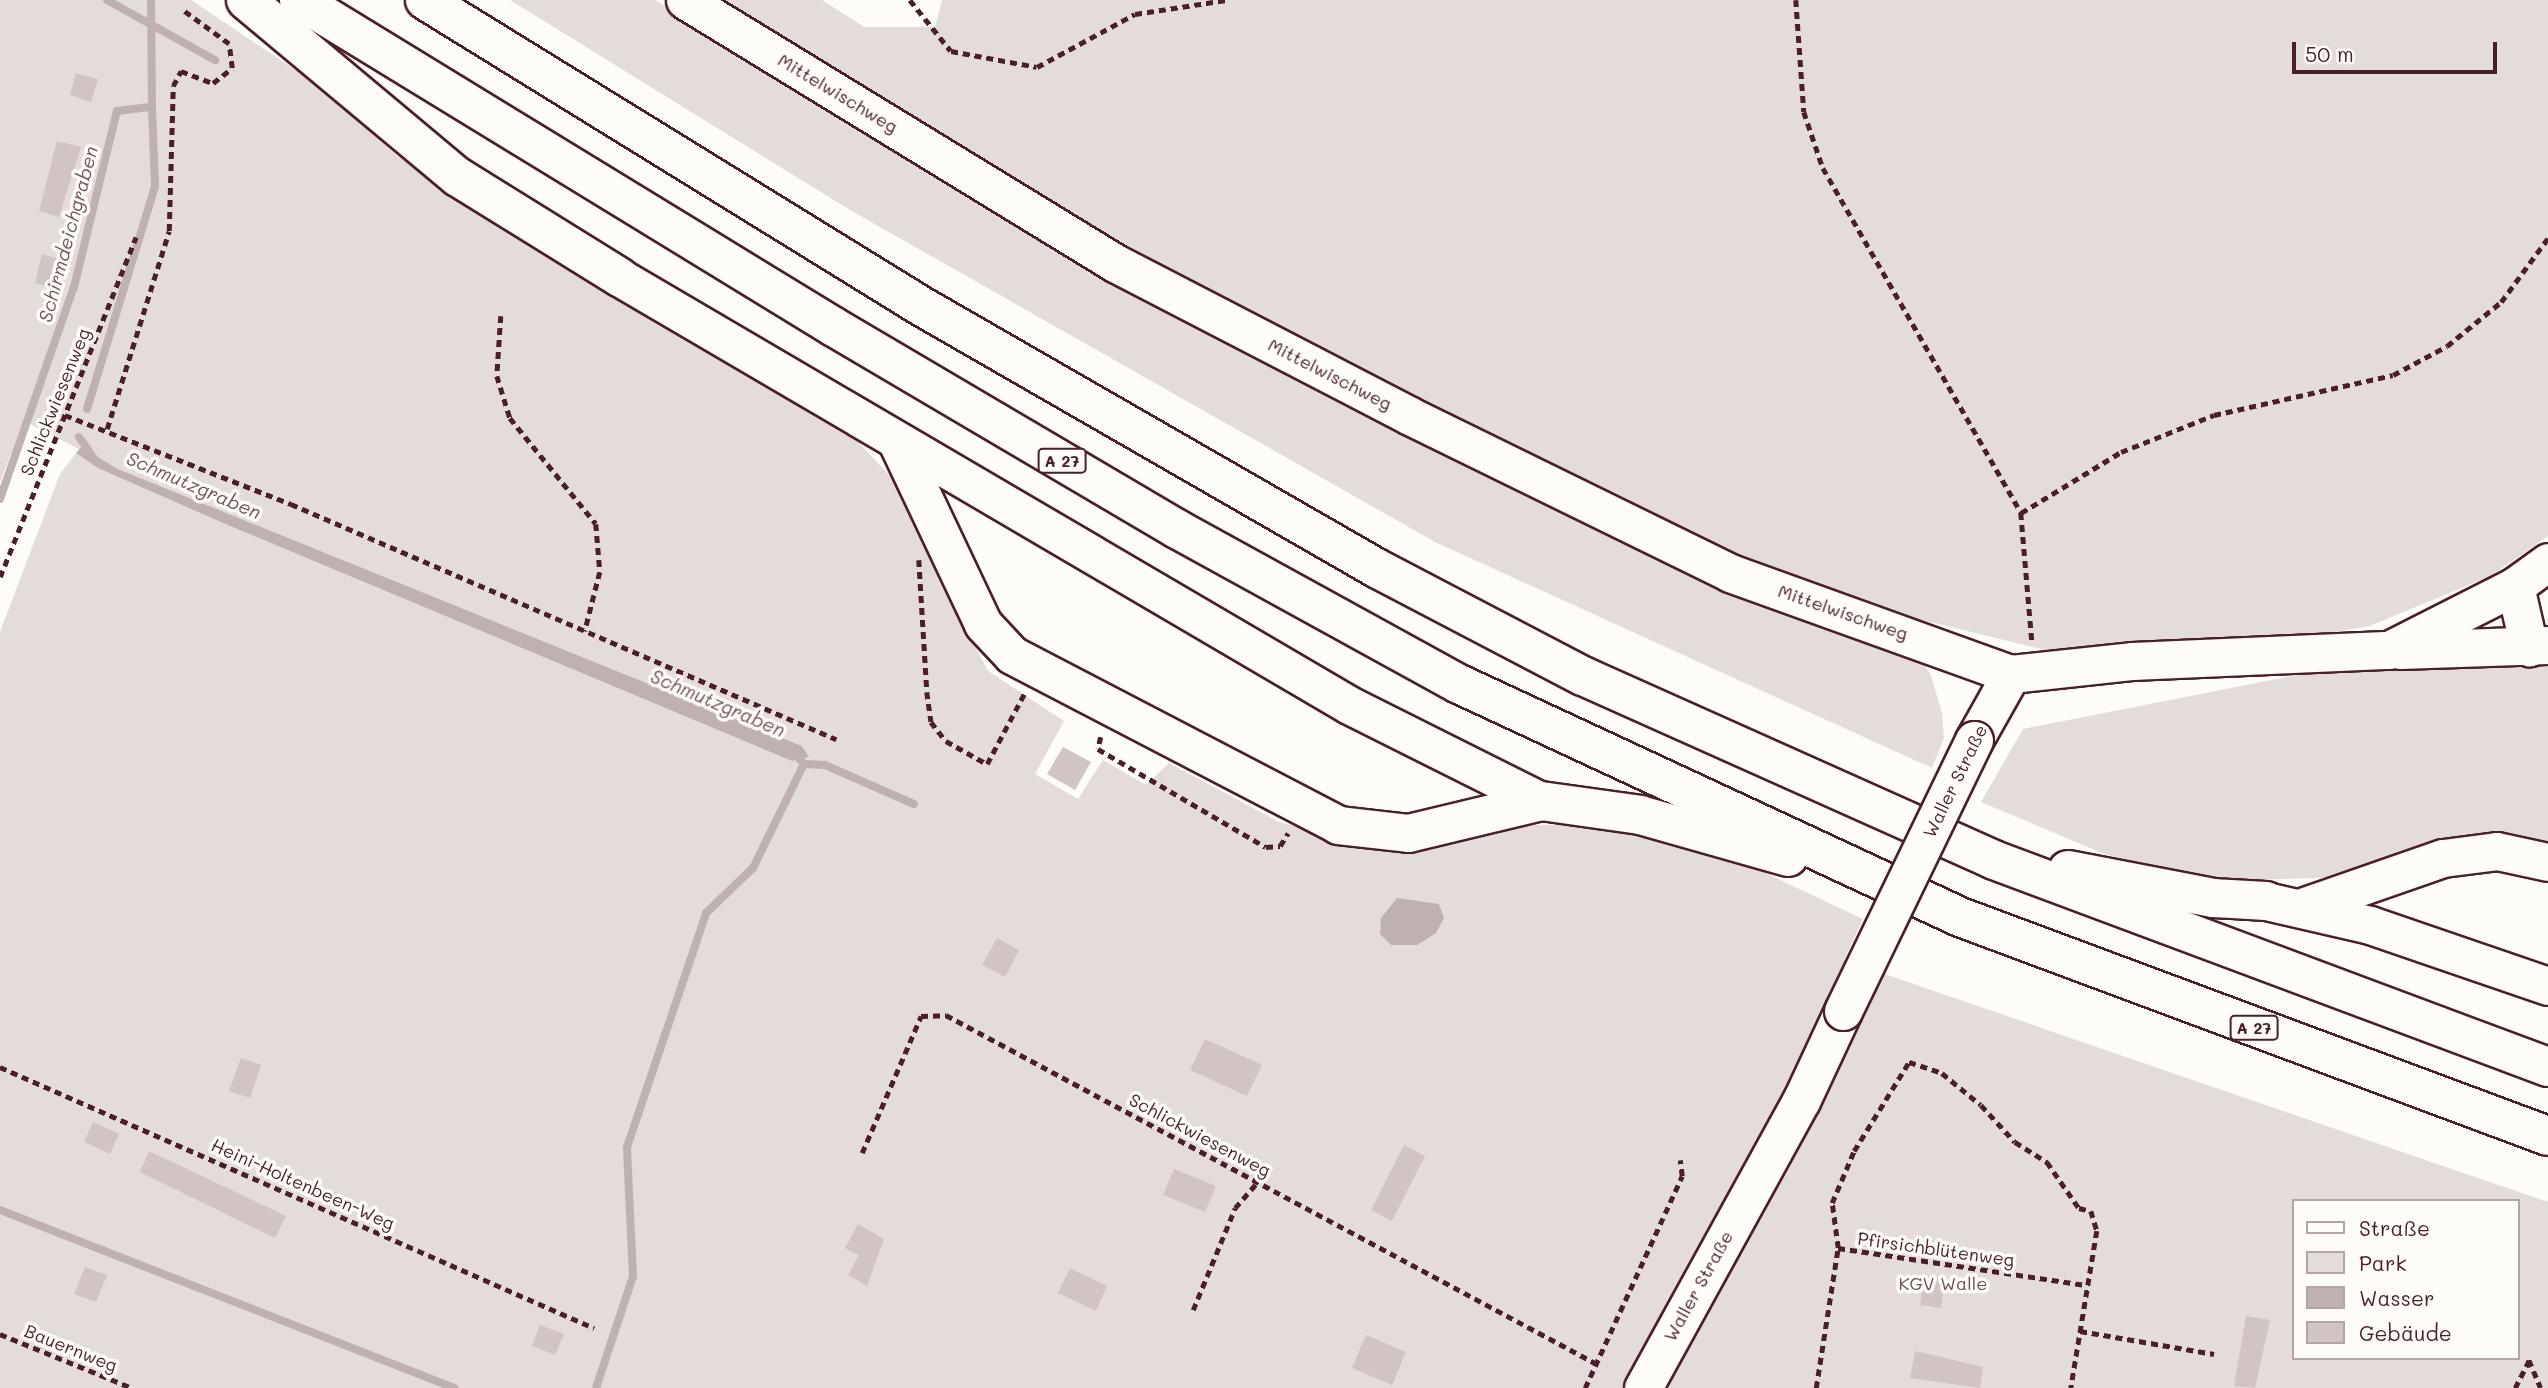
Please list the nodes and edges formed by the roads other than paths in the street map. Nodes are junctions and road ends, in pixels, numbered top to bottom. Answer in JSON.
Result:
{"nodes":[{"id":1,"x":246,"y":0,"type":"edge"},
{"id":2,"x":299,"y":0,"type":"edge"},
{"id":3,"x":425,"y":0,"type":"edge"},
{"id":4,"x":685,"y":0,"type":"edge"},
{"id":5,"x":619,"y":277,"type":"joint"},
{"id":6,"x":898,"y":444,"type":"junction"},
{"id":7,"x":2548,"y":562,"type":"edge"},
{"id":8,"x":2515,"y":586,"type":"junction"},
{"id":9,"x":2538,"y":646,"type":"edge"},
{"id":10,"x":2389,"y":650,"type":"junction"},
{"id":11,"x":2011,"y":674,"type":"junction"},
{"id":12,"x":1541,"y":801,"type":"junction"},
{"id":13,"x":1994,"y":860,"type":"junction"},
{"id":14,"x":2548,"y":862,"type":"edge"},
{"id":15,"x":1854,"y":869,"type":"junction"},
{"id":16,"x":2284,"y":904,"type":"junction"},
{"id":17,"x":2548,"y":986,"type":"edge"},
{"id":18,"x":2548,"y":1067,"type":"edge"},
{"id":19,"x":2548,"y":1136,"type":"edge"},
{"id":20,"x":1643,"y":1388,"type":"edge"}],
"edges":[{"from":1,"to":5,"type":"highway"},
{"from":2,"to":15,"type":"highway","number":"A 27"},
{"from":3,"to":13,"type":"highway"},
{"from":4,"to":11,"type":"street","name":"Mittelwischweg"},
{"from":5,"to":6,"type":"street"},
{"from":6,"to":12,"type":"street"},
{"from":6,"to":12,"type":"street"},
{"from":7,"to":8,"type":"street"},
{"from":8,"to":9,"type":"street"},
{"from":8,"to":10,"type":"street"},
{"from":9,"to":10,"type":"street"},
{"from":10,"to":11,"type":"street"},
{"from":11,"to":20,"type":"street","name":"Waller Straße","bridge":true},
{"from":12,"to":15,"type":"highway"},
{"from":13,"to":16,"type":"highway"},
{"from":13,"to":18,"type":"highway"},
{"from":14,"to":16,"type":"street"},
{"from":15,"to":19,"type":"highway","number":"A 27"},
{"from":16,"to":17,"type":"street"}]}
